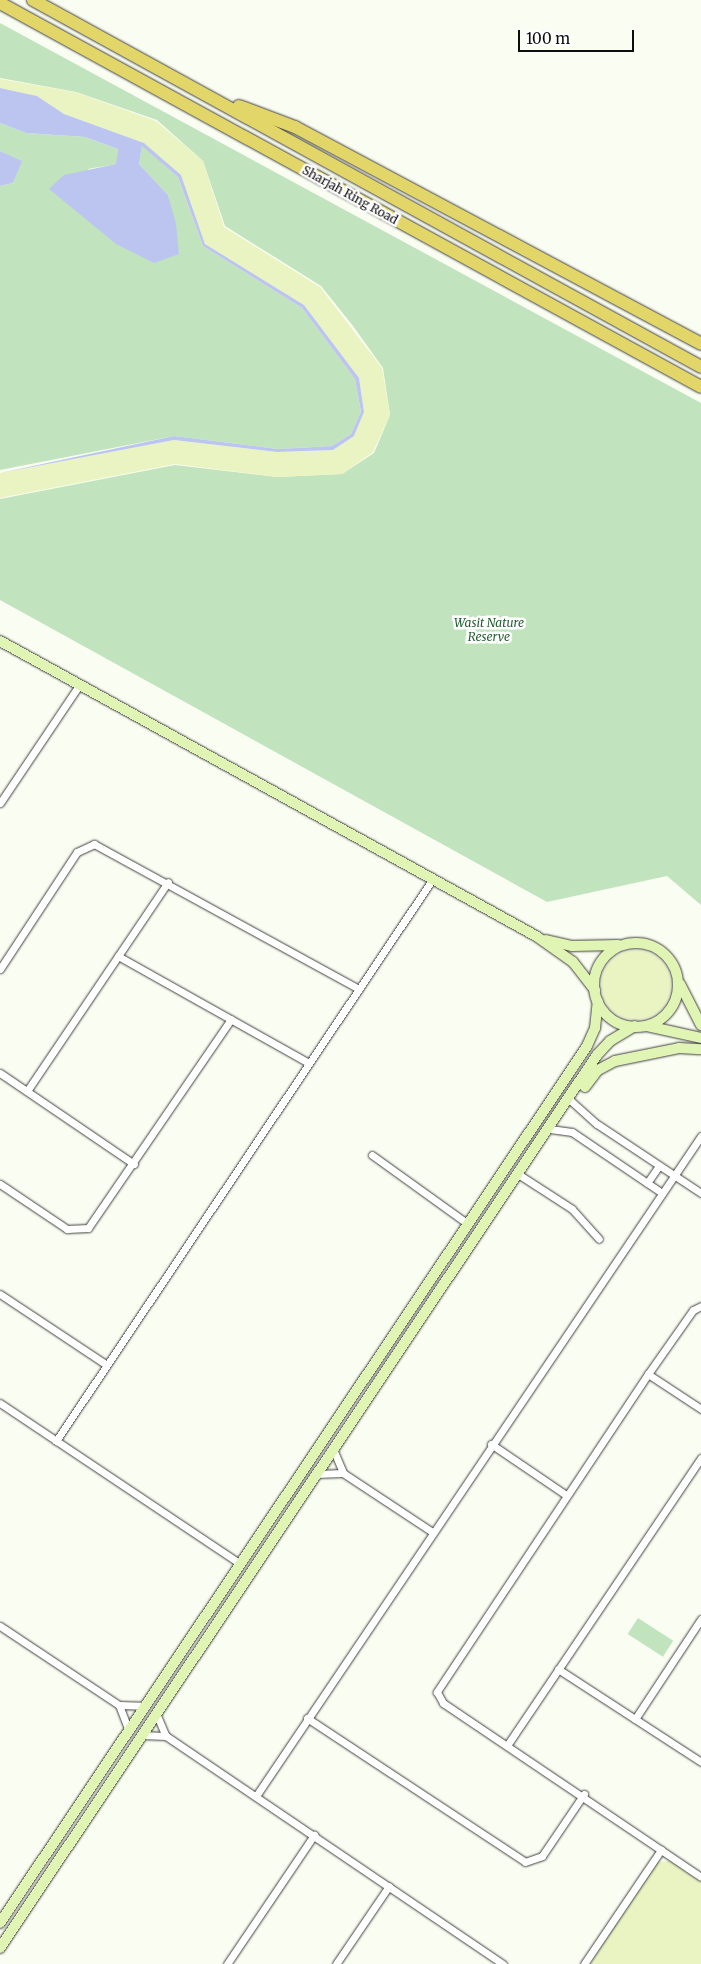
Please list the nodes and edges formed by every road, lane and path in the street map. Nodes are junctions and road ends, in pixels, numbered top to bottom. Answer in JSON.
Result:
{"nodes":[{"id":1,"x":34,"y":0,"type":"edge"},
{"id":2,"x":0,"y":3,"type":"edge"},
{"id":3,"x":206,"y":95,"type":"junction"},
{"id":4,"x":701,"y":344,"type":"edge"},
{"id":5,"x":701,"y":367,"type":"edge"},
{"id":6,"x":701,"y":387,"type":"edge"},
{"id":7,"x":0,"y":641,"type":"edge"},
{"id":8,"x":80,"y":684,"type":"junction"},
{"id":9,"x":0,"y":803,"type":"edge"},
{"id":10,"x":432,"y":880,"type":"junction"},
{"id":11,"x":168,"y":882,"type":"junction"},
{"id":12,"x":536,"y":936,"type":"junction"},
{"id":13,"x":622,"y":945,"type":"junction"},
{"id":14,"x":118,"y":956,"type":"junction"},
{"id":15,"x":0,"y":969,"type":"edge"},
{"id":16,"x":678,"y":980,"type":"junction"},
{"id":17,"x":359,"y":989,"type":"junction"},
{"id":18,"x":594,"y":990,"type":"junction"},
{"id":19,"x":598,"y":1001,"type":"junction"},
{"id":20,"x":231,"y":1019,"type":"junction"},
{"id":21,"x":701,"y":1025,"type":"edge"},
{"id":22,"x":639,"y":1026,"type":"junction"},
{"id":23,"x":701,"y":1038,"type":"edge"},
{"id":24,"x":701,"y":1049,"type":"edge"},
{"id":25,"x":309,"y":1063,"type":"junction"},
{"id":26,"x":0,"y":1073,"type":"edge"},
{"id":27,"x":27,"y":1091,"type":"junction"},
{"id":28,"x":572,"y":1097,"type":"junction"},
{"id":29,"x":550,"y":1129,"type":"junction"},
{"id":30,"x":701,"y":1136,"type":"edge"},
{"id":31,"x":372,"y":1155,"type":"dead end"},
{"id":32,"x":134,"y":1164,"type":"junction"},
{"id":33,"x":659,"y":1166,"type":"junction"},
{"id":34,"x":502,"y":1173,"type":"junction"},
{"id":35,"x":518,"y":1174,"type":"junction"},
{"id":36,"x":674,"y":1176,"type":"junction"},
{"id":37,"x":647,"y":1183,"type":"junction"},
{"id":38,"x":0,"y":1184,"type":"edge"},
{"id":39,"x":662,"y":1193,"type":"junction"},
{"id":40,"x":701,"y":1193,"type":"edge"},
{"id":41,"x":488,"y":1217,"type":"junction"},
{"id":42,"x":468,"y":1224,"type":"junction"},
{"id":43,"x":599,"y":1239,"type":"dead end"},
{"id":44,"x":0,"y":1294,"type":"edge"},
{"id":45,"x":701,"y":1306,"type":"edge"},
{"id":46,"x":106,"y":1365,"type":"junction"},
{"id":47,"x":648,"y":1374,"type":"junction"},
{"id":48,"x":0,"y":1403,"type":"edge"},
{"id":49,"x":701,"y":1409,"type":"edge"},
{"id":50,"x":56,"y":1441,"type":"junction"},
{"id":51,"x":491,"y":1444,"type":"junction"},
{"id":52,"x":333,"y":1449,"type":"junction"},
{"id":53,"x":701,"y":1458,"type":"edge"},
{"id":54,"x":316,"y":1474,"type":"junction"},
{"id":55,"x":343,"y":1474,"type":"junction"},
{"id":56,"x":566,"y":1494,"type":"junction"},
{"id":57,"x":431,"y":1531,"type":"junction"},
{"id":58,"x":239,"y":1563,"type":"junction"},
{"id":59,"x":701,"y":1619,"type":"edge"},
{"id":60,"x":0,"y":1626,"type":"edge"},
{"id":61,"x":558,"y":1670,"type":"junction"},
{"id":62,"x":119,"y":1705,"type":"junction"},
{"id":63,"x":144,"y":1706,"type":"junction"},
{"id":64,"x":157,"y":1708,"type":"junction"},
{"id":65,"x":307,"y":1718,"type":"junction"},
{"id":66,"x":635,"y":1719,"type":"junction"},
{"id":67,"x":128,"y":1729,"type":"junction"},
{"id":68,"x":138,"y":1736,"type":"junction"},
{"id":69,"x":166,"y":1736,"type":"junction"},
{"id":70,"x":508,"y":1744,"type":"junction"},
{"id":71,"x":701,"y":1762,"type":"edge"},
{"id":72,"x":584,"y":1794,"type":"junction"},
{"id":73,"x":256,"y":1796,"type":"junction"},
{"id":74,"x":314,"y":1835,"type":"junction"},
{"id":75,"x":661,"y":1850,"type":"junction"},
{"id":76,"x":701,"y":1877,"type":"edge"},
{"id":77,"x":389,"y":1886,"type":"junction"},
{"id":78,"x":0,"y":1923,"type":"edge"},
{"id":79,"x":0,"y":1948,"type":"edge"},
{"id":80,"x":227,"y":1964,"type":"edge"},
{"id":81,"x":336,"y":1964,"type":"edge"},
{"id":82,"x":503,"y":1964,"type":"edge"},
{"id":83,"x":584,"y":1964,"type":"edge"}],
"edges":[{"from":1,"to":3,"type":"highway","name":"Sharjah Ring Road"},
{"from":2,"to":6,"type":"highway","name":"Sharjah Ring Road"},
{"from":3,"to":4,"type":"highway"},
{"from":3,"to":5,"type":"highway","name":"Sharjah Ring Road"},
{"from":7,"to":8,"type":"main road"},
{"from":8,"to":9,"type":"street"},
{"from":8,"to":10,"type":"main road"},
{"from":10,"to":12,"type":"main road"},
{"from":10,"to":17,"type":"street"},
{"from":11,"to":14,"type":"street"},
{"from":11,"to":15,"type":"street"},
{"from":11,"to":17,"type":"street"},
{"from":12,"to":13,"type":"main road"},
{"from":12,"to":18,"type":"main road"},
{"from":13,"to":16,"type":"main road"},
{"from":13,"to":18,"type":"main road"},
{"from":14,"to":20,"type":"street"},
{"from":14,"to":27,"type":"street"},
{"from":16,"to":21,"type":"main road"},
{"from":16,"to":22,"type":"main road"},
{"from":17,"to":25,"type":"street"},
{"from":18,"to":19,"type":"main road"},
{"from":19,"to":22,"type":"main road"},
{"from":19,"to":34,"type":"main road"},
{"from":20,"to":25,"type":"street"},
{"from":20,"to":32,"type":"street"},
{"from":22,"to":23,"type":"main road"},
{"from":22,"to":28,"type":"main road"},
{"from":24,"to":28,"type":"main road"},
{"from":25,"to":46,"type":"street"},
{"from":26,"to":27,"type":"street"},
{"from":27,"to":32,"type":"street"},
{"from":28,"to":29,"type":"main road"},
{"from":28,"to":33,"type":"street"},
{"from":29,"to":35,"type":"main road"},
{"from":29,"to":37,"type":"street"},
{"from":30,"to":36,"type":"street"},
{"from":31,"to":42,"type":"street"},
{"from":32,"to":38,"type":"street"},
{"from":33,"to":36,"type":"street"},
{"from":33,"to":37,"type":"street"},
{"from":34,"to":41,"type":"main road"},
{"from":34,"to":42,"type":"main road"},
{"from":35,"to":41,"type":"main road"},
{"from":35,"to":43,"type":"street"},
{"from":36,"to":39,"type":"street"},
{"from":36,"to":40,"type":"street"},
{"from":37,"to":39,"type":"street"},
{"from":39,"to":51,"type":"street"},
{"from":41,"to":52,"type":"main road"},
{"from":42,"to":58,"type":"main road"},
{"from":44,"to":46,"type":"street"},
{"from":45,"to":47,"type":"street"},
{"from":46,"to":50,"type":"street"},
{"from":47,"to":49,"type":"street"},
{"from":47,"to":56,"type":"street"},
{"from":48,"to":50,"type":"street"},
{"from":50,"to":58,"type":"street"},
{"from":51,"to":56,"type":"street"},
{"from":51,"to":57,"type":"street"},
{"from":52,"to":54,"type":"main road"},
{"from":52,"to":55,"type":"street"},
{"from":53,"to":61,"type":"street"},
{"from":54,"to":55,"type":"street"},
{"from":54,"to":64,"type":"main road"},
{"from":55,"to":57,"type":"street"},
{"from":56,"to":70,"type":"street"},
{"from":57,"to":65,"type":"street"},
{"from":58,"to":63,"type":"main road"},
{"from":59,"to":66,"type":"street"},
{"from":60,"to":62,"type":"street"},
{"from":61,"to":66,"type":"street"},
{"from":61,"to":70,"type":"street"},
{"from":62,"to":63,"type":"street"},
{"from":62,"to":67,"type":"street"},
{"from":63,"to":67,"type":"main road"},
{"from":64,"to":68,"type":"main road"},
{"from":64,"to":69,"type":"street"},
{"from":65,"to":72,"type":"street"},
{"from":65,"to":73,"type":"street"},
{"from":66,"to":71,"type":"street"},
{"from":67,"to":78,"type":"main road"},
{"from":68,"to":69,"type":"street"},
{"from":68,"to":79,"type":"main road"},
{"from":69,"to":73,"type":"street"},
{"from":70,"to":72,"type":"street"},
{"from":72,"to":75,"type":"street"},
{"from":73,"to":74,"type":"street"},
{"from":74,"to":77,"type":"street"},
{"from":74,"to":80,"type":"street"},
{"from":75,"to":76,"type":"street"},
{"from":75,"to":83,"type":"street"},
{"from":77,"to":81,"type":"street"},
{"from":77,"to":82,"type":"street"}]}
